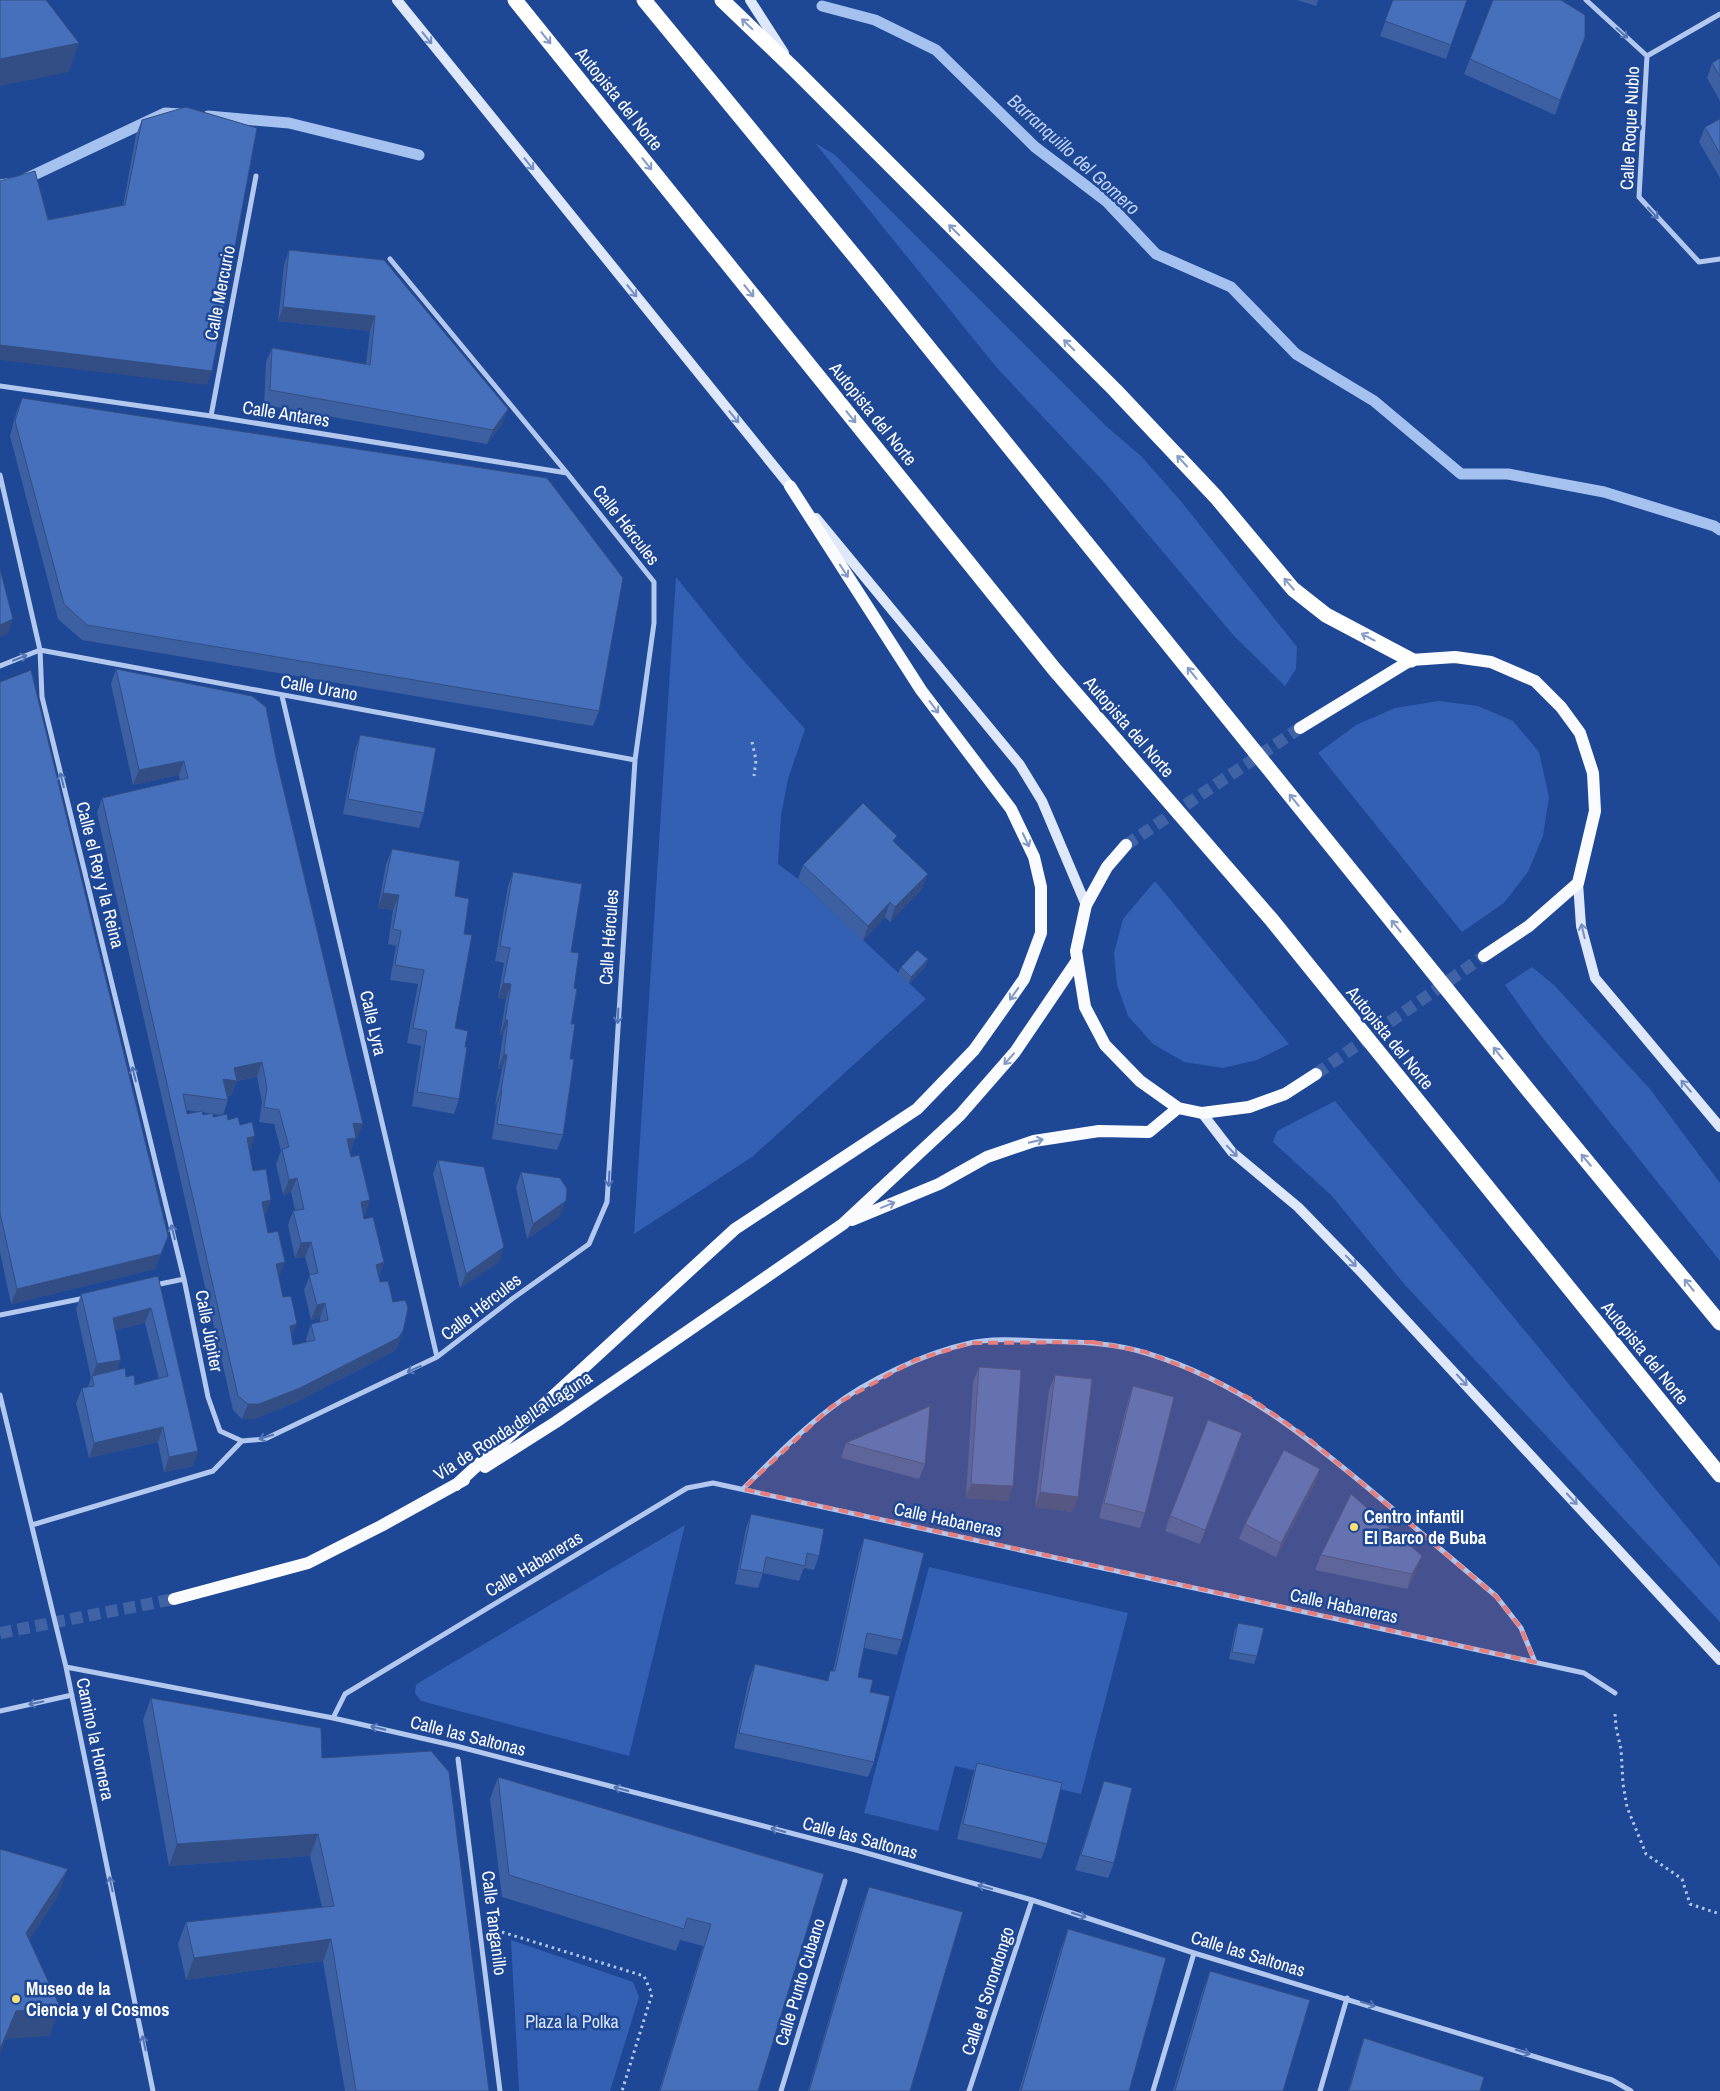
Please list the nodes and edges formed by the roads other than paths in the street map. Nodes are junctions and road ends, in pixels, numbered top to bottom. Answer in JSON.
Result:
{"nodes":[{"id":1,"x":396,"y":0,"type":"edge"},
{"id":2,"x":515,"y":0,"type":"edge"},
{"id":3,"x":644,"y":0,"type":"edge"},
{"id":4,"x":722,"y":0,"type":"edge"},
{"id":5,"x":750,"y":0,"type":"edge"},
{"id":6,"x":1586,"y":0,"type":"edge"},
{"id":7,"x":1720,"y":14,"type":"edge"},
{"id":8,"x":1647,"y":56,"type":"junction"},
{"id":9,"x":795,"y":70,"type":"junction"},
{"id":10,"x":256,"y":176,"type":"dead end"},
{"id":11,"x":390,"y":259,"type":"dead end"},
{"id":12,"x":1720,"y":259,"type":"edge"},
{"id":13,"x":0,"y":386,"type":"edge"},
{"id":14,"x":211,"y":416,"type":"junction"},
{"id":15,"x":567,"y":472,"type":"junction"},
{"id":16,"x":0,"y":475,"type":"edge"},
{"id":17,"x":790,"y":486,"type":"junction"},
{"id":18,"x":40,"y":650,"type":"junction"},
{"id":19,"x":1411,"y":660,"type":"junction"},
{"id":20,"x":0,"y":666,"type":"edge"},
{"id":21,"x":282,"y":696,"type":"junction"},
{"id":22,"x":1300,"y":728,"type":"tunnel mouth"},
{"id":23,"x":635,"y":760,"type":"junction"},
{"id":24,"x":1126,"y":845,"type":"tunnel mouth"},
{"id":25,"x":1578,"y":883,"type":"junction"},
{"id":26,"x":1086,"y":905,"type":"junction"},
{"id":27,"x":1484,"y":956,"type":"tunnel mouth"},
{"id":28,"x":1076,"y":962,"type":"junction"},
{"id":29,"x":1316,"y":1074,"type":"tunnel mouth"},
{"id":30,"x":1178,"y":1108,"type":"junction"},
{"id":31,"x":1202,"y":1113,"type":"junction"},
{"id":32,"x":1720,"y":1127,"type":"edge"},
{"id":33,"x":842,"y":1224,"type":"junction"},
{"id":34,"x":184,"y":1279,"type":"junction"},
{"id":35,"x":146,"y":1287,"type":"edge"},
{"id":36,"x":87,"y":1298,"type":"edge"},
{"id":37,"x":0,"y":1315,"type":"edge"},
{"id":38,"x":1720,"y":1323,"type":"edge"},
{"id":39,"x":437,"y":1358,"type":"junction"},
{"id":40,"x":0,"y":1395,"type":"edge"},
{"id":41,"x":242,"y":1441,"type":"junction"},
{"id":42,"x":1720,"y":1475,"type":"edge"},
{"id":43,"x":456,"y":1485,"type":"junction"},
{"id":44,"x":743,"y":1489,"type":"junction"},
{"id":45,"x":32,"y":1525,"type":"junction"},
{"id":46,"x":174,"y":1599,"type":"tunnel mouth"},
{"id":47,"x":1720,"y":1660,"type":"edge"},
{"id":48,"x":1535,"y":1662,"type":"junction"},
{"id":49,"x":66,"y":1667,"type":"junction"},
{"id":50,"x":1615,"y":1693,"type":"road end"},
{"id":51,"x":72,"y":1695,"type":"junction"},
{"id":52,"x":0,"y":1710,"type":"edge"},
{"id":53,"x":333,"y":1718,"type":"junction"},
{"id":54,"x":458,"y":1759,"type":"dead end"},
{"id":55,"x":846,"y":1881,"type":"dead end"},
{"id":56,"x":1032,"y":1900,"type":"junction"},
{"id":57,"x":1194,"y":1952,"type":"junction"},
{"id":58,"x":1347,"y":1998,"type":"junction"},
{"id":59,"x":153,"y":2091,"type":"edge"},
{"id":60,"x":500,"y":2091,"type":"edge"},
{"id":61,"x":781,"y":2091,"type":"edge"},
{"id":62,"x":970,"y":2091,"type":"edge"},
{"id":63,"x":1153,"y":2091,"type":"edge"},
{"id":64,"x":1320,"y":2091,"type":"edge"},
{"id":65,"x":1631,"y":2091,"type":"edge"}],
"edges":[{"from":1,"to":17,"type":"street","one_way":true},
{"from":2,"to":42,"type":"highway","name":"Autopista del Norte","one_way":true},
{"from":38,"to":3,"type":"highway","one_way":true},
{"from":9,"to":4,"type":"highway","one_way":true},
{"from":5,"to":9,"type":"street"},
{"from":6,"to":8,"type":"street","name":"Calle Roque Nublo","one_way":true},
{"from":7,"to":8,"type":"street"},
{"from":8,"to":12,"type":"street","name":"Calle Roque Nublo","one_way":true},
{"from":19,"to":9,"type":"highway","one_way":true},
{"from":10,"to":14,"type":"street","name":"Calle Mercurio"},
{"from":11,"to":15,"type":"street","name":"Calle Hércules"},
{"from":13,"to":14,"type":"street","name":"Calle Antares"},
{"from":14,"to":15,"type":"street","name":"Calle Antares"},
{"from":15,"to":23,"type":"street","name":"Calle Hércules"},
{"from":16,"to":18,"type":"street","name":"Calle el Rey y la Reina"},
{"from":17,"to":26,"type":"street"},
{"from":17,"to":43,"type":"main road","one_way":true},
{"from":20,"to":18,"type":"street","one_way":true},
{"from":18,"to":21,"type":"street","name":"Calle Urano"},
{"from":34,"to":18,"type":"street","name":"Calle el Rey y la Reina","one_way":true},
{"from":19,"to":22,"type":"main road"},
{"from":19,"to":25,"type":"main road"},
{"from":21,"to":23,"type":"street","name":"Calle Urano"},
{"from":21,"to":39,"type":"street","name":"Calle Lyra"},
{"from":23,"to":39,"type":"street","name":"Calle Hércules","one_way":true},
{"from":24,"to":26,"type":"main road"},
{"from":25,"to":27,"type":"main road"},
{"from":32,"to":25,"type":"street","one_way":true},
{"from":26,"to":28,"type":"main road"},
{"from":28,"to":30,"type":"main road"},
{"from":28,"to":33,"type":"main road","one_way":true},
{"from":29,"to":31,"type":"main road"},
{"from":30,"to":31,"type":"main road"},
{"from":33,"to":30,"type":"main road","one_way":true},
{"from":31,"to":47,"type":"street","one_way":true},
{"from":33,"to":43,"type":"main road","name":"Vía de Ronda de La Laguna"},
{"from":34,"to":35,"type":"street","name":"Calle Júpiter"},
{"from":34,"to":41,"type":"street","name":"Calle Júpiter"},
{"from":36,"to":37,"type":"street"},
{"from":39,"to":41,"type":"street","name":"Calle Hércules","one_way":true},
{"from":40,"to":45,"type":"street","name":"Camino la Hornera"},
{"from":41,"to":45,"type":"street"},
{"from":43,"to":46,"type":"main road","name":"Vía de Ronda de La Laguna"},
{"from":44,"to":48,"type":"street","name":"Calle Habaneras"},
{"from":44,"to":48,"type":"street"},
{"from":44,"to":53,"type":"street","name":"Calle Habaneras"},
{"from":45,"to":49,"type":"street","name":"Camino la Hornera"},
{"from":48,"to":50,"type":"street","name":"Calle Habaneras"},
{"from":49,"to":51,"type":"street","name":"Camino la Hornera"},
{"from":49,"to":53,"type":"street","name":"Calle las Saltonas"},
{"from":51,"to":52,"type":"street","one_way":true},
{"from":59,"to":51,"type":"street","name":"Camino la Hornera","one_way":true},
{"from":56,"to":53,"type":"street","name":"Calle las Saltonas","one_way":true},
{"from":54,"to":60,"type":"street","name":"Calle Tanganillo"},
{"from":55,"to":61,"type":"street","name":"Calle Punto Cubano"},
{"from":56,"to":57,"type":"street","name":"Calle las Saltonas","one_way":true},
{"from":56,"to":62,"type":"street","name":"Calle el Sorondongo"},
{"from":57,"to":58,"type":"street","name":"Calle las Saltonas"},
{"from":57,"to":63,"type":"street"},
{"from":58,"to":64,"type":"street"},
{"from":58,"to":65,"type":"street","name":"Calle las Saltonas","one_way":true}]}
